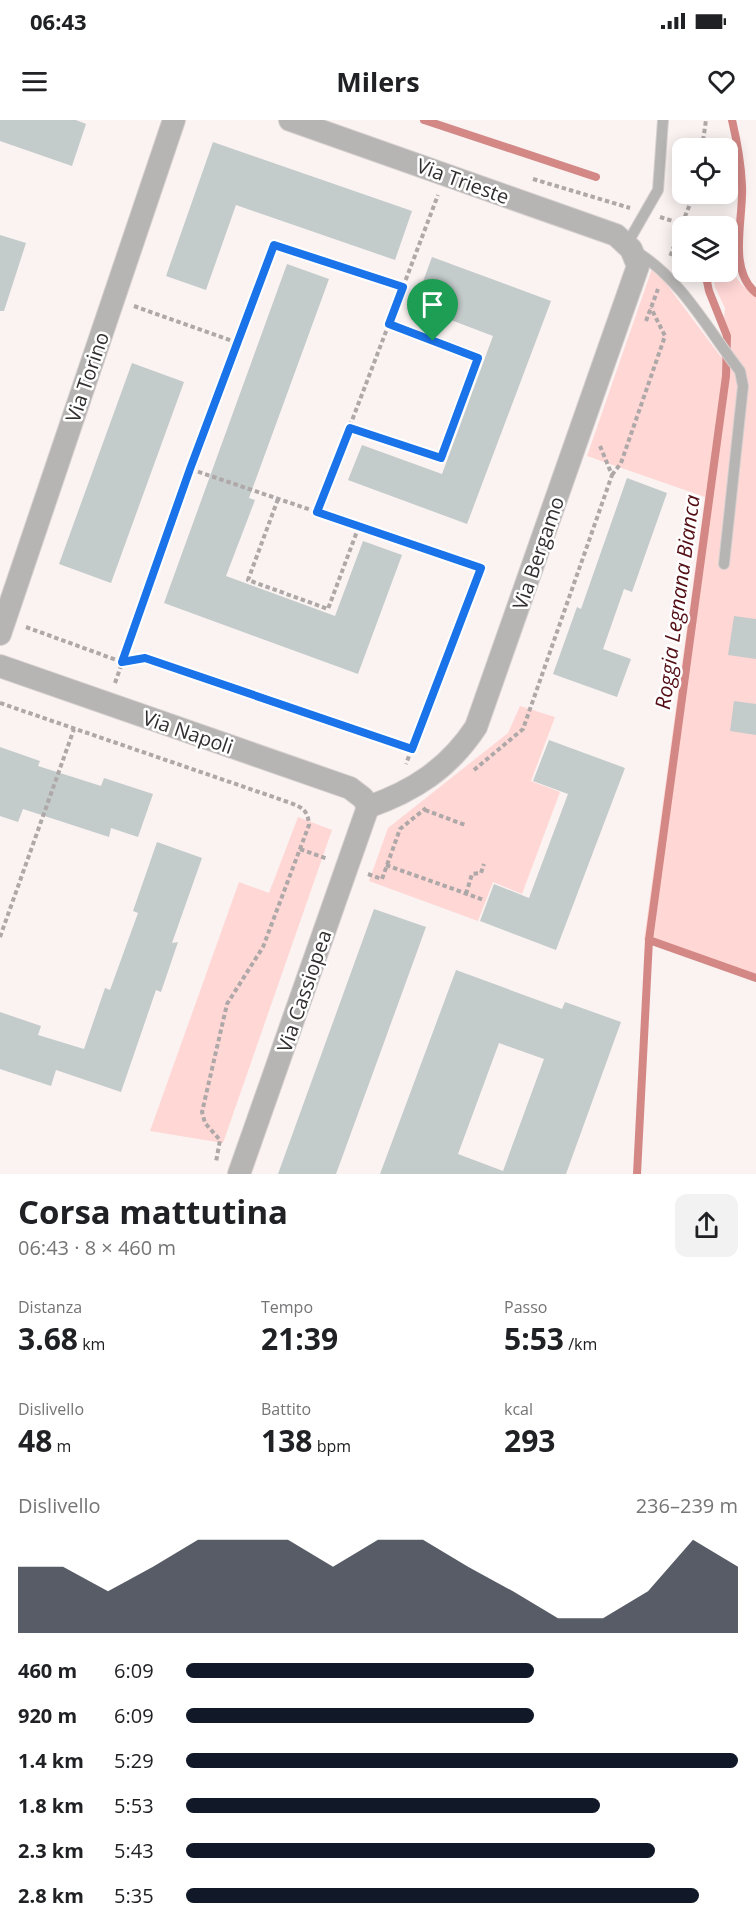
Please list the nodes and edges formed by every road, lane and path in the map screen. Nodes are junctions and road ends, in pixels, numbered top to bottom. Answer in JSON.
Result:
{"nodes":[{"id":1,"x":174,"y":120,"type":"edge"},
{"id":2,"x":290,"y":120,"type":"edge"},
{"id":3,"x":663,"y":120,"type":"edge"},
{"id":4,"x":706,"y":120,"type":"edge"},
{"id":5,"x":703,"y":138,"type":"edge"},
{"id":6,"x":446,"y":175,"type":"junction"},
{"id":7,"x":532,"y":178,"type":"dead end"},
{"id":8,"x":645,"y":212,"type":"junction"},
{"id":9,"x":672,"y":221,"type":"edge"},
{"id":10,"x":629,"y":246,"type":"junction"},
{"id":11,"x":672,"y":251,"type":"edge"},
{"id":12,"x":664,"y":272,"type":"junction"},
{"id":13,"x":403,"y":287,"type":"junction"},
{"id":14,"x":114,"y":299,"type":"junction"},
{"id":15,"x":651,"y":308,"type":"junction"},
{"id":16,"x":389,"y":324,"type":"junction"},
{"id":17,"x":644,"y":328,"type":"dead end"},
{"id":18,"x":238,"y":343,"type":"junction"},
{"id":19,"x":350,"y":428,"type":"junction"},
{"id":20,"x":603,"y":436,"type":"dead end"},
{"id":21,"x":190,"y":469,"type":"junction"},
{"id":22,"x":612,"y":475,"type":"junction"},
{"id":23,"x":278,"y":499,"type":"junction"},
{"id":24,"x":317,"y":512,"type":"junction"},
{"id":25,"x":359,"y":526,"type":"junction"},
{"id":26,"x":724,"y":564,"type":"dead end"},
{"id":27,"x":2,"y":627,"type":"edge"},
{"id":28,"x":122,"y":662,"type":"junction"},
{"id":29,"x":0,"y":666,"type":"edge"},
{"id":30,"x":0,"y":703,"type":"edge"},
{"id":31,"x":107,"y":705,"type":"junction"},
{"id":32,"x":74,"y":729,"type":"junction"},
{"id":33,"x":468,"y":775,"type":"dead end"},
{"id":34,"x":433,"y":803,"type":"dead end"},
{"id":35,"x":368,"y":807,"type":"junction"},
{"id":36,"x":424,"y":810,"type":"junction"},
{"id":37,"x":465,"y":825,"type":"dead end"},
{"id":38,"x":300,"y":849,"type":"junction"},
{"id":39,"x":484,"y":864,"type":"dead end"},
{"id":40,"x":386,"y":865,"type":"junction"},
{"id":41,"x":347,"y":867,"type":"junction"},
{"id":42,"x":466,"y":894,"type":"junction"},
{"id":43,"x":484,"y":900,"type":"dead end"},
{"id":44,"x":0,"y":937,"type":"edge"},
{"id":45,"x":214,"y":1174,"type":"edge"},
{"id":46,"x":239,"y":1174,"type":"edge"}],
"edges":[{"from":1,"to":14,"type":"street","name":"Via Torino"},
{"from":2,"to":6,"type":"street","name":"Via Trieste"},
{"from":3,"to":8,"type":"lane"},
{"from":4,"to":5,"type":"path"},
{"from":6,"to":10,"type":"street","name":"Via Trieste"},
{"from":6,"to":13,"type":"path"},
{"from":7,"to":8,"type":"path"},
{"from":8,"to":9,"type":"path"},
{"from":8,"to":10,"type":"lane"},
{"from":10,"to":12,"type":"lane"},
{"from":10,"to":35,"type":"street","name":"Via Bergamo"},
{"from":11,"to":12,"type":"path"},
{"from":12,"to":15,"type":"path"},
{"from":12,"to":26,"type":"lane"},
{"from":13,"to":16,"type":"path"},
{"from":13,"to":18,"type":"path"},
{"from":14,"to":18,"type":"path"},
{"from":14,"to":27,"type":"street","name":"Via Torino"},
{"from":15,"to":17,"type":"path"},
{"from":15,"to":22,"type":"path"},
{"from":16,"to":19,"type":"path"},
{"from":16,"to":19,"type":"path"},
{"from":18,"to":21,"type":"path"},
{"from":19,"to":24,"type":"path"},
{"from":20,"to":22,"type":"path"},
{"from":21,"to":23,"type":"path"},
{"from":21,"to":28,"type":"path"},
{"from":22,"to":33,"type":"path"},
{"from":23,"to":24,"type":"path"},
{"from":23,"to":25,"type":"path"},
{"from":24,"to":25,"type":"path"},
{"from":25,"to":28,"type":"path"},
{"from":27,"to":28,"type":"path"},
{"from":28,"to":31,"type":"path"},
{"from":29,"to":31,"type":"street","name":"Via Napoli"},
{"from":30,"to":32,"type":"path"},
{"from":31,"to":35,"type":"street","name":"Via Napoli"},
{"from":32,"to":38,"type":"path"},
{"from":32,"to":44,"type":"path"},
{"from":34,"to":36,"type":"path"},
{"from":35,"to":41,"type":"street","name":"Via Cassiopea"},
{"from":36,"to":37,"type":"path"},
{"from":36,"to":40,"type":"path"},
{"from":38,"to":41,"type":"path"},
{"from":38,"to":45,"type":"path"},
{"from":39,"to":42,"type":"path"},
{"from":40,"to":41,"type":"path"},
{"from":40,"to":42,"type":"path"},
{"from":41,"to":46,"type":"street","name":"Via Cassiopea"},
{"from":42,"to":43,"type":"path"}]}
